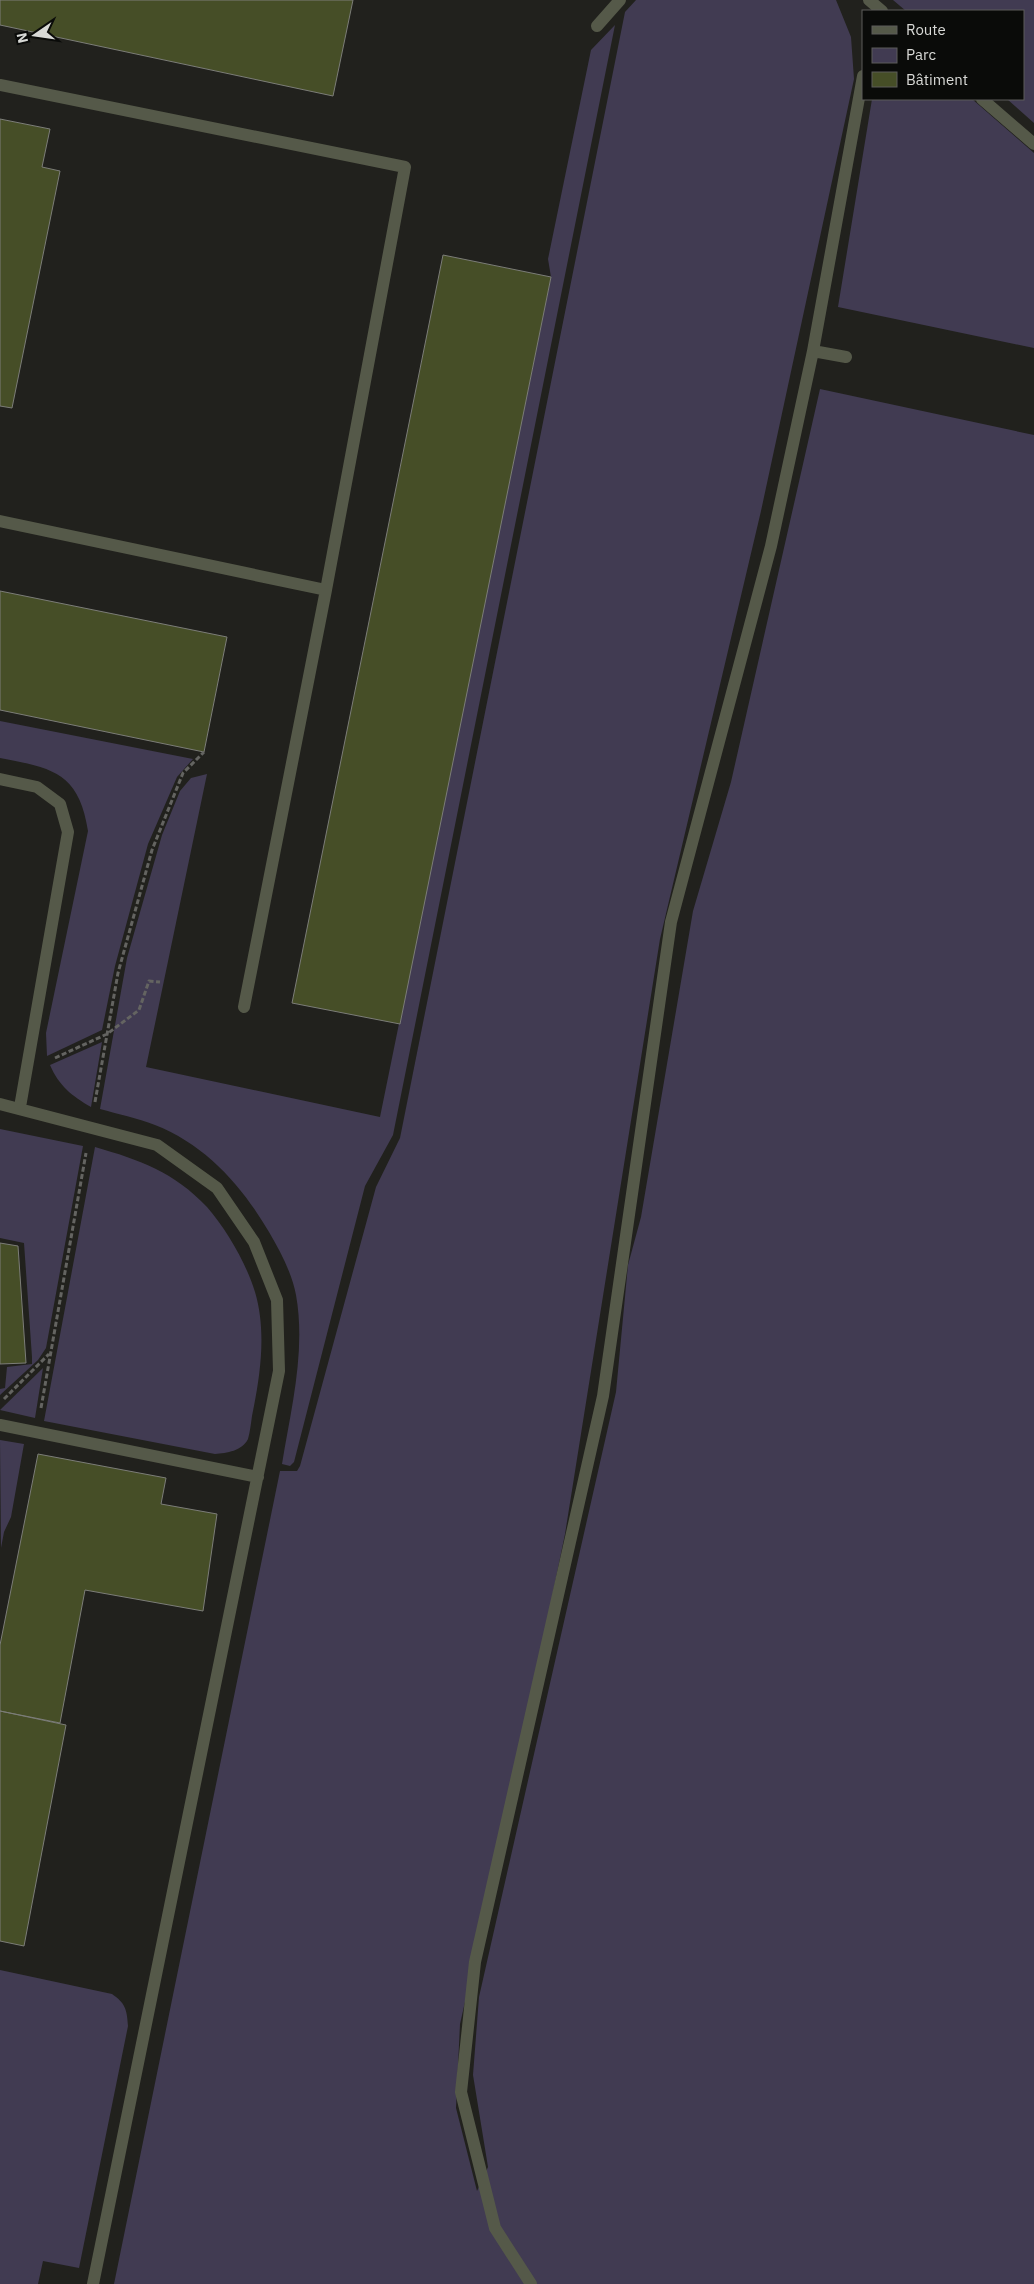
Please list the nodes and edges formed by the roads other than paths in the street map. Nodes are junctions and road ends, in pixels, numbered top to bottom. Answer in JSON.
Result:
{"nodes":[{"id":1,"x":620,"y":0,"type":"edge"},
{"id":2,"x":597,"y":26,"type":"dead end"},
{"id":3,"x":862,"y":82,"type":"edge"},
{"id":4,"x":0,"y":85,"type":"edge"},
{"id":5,"x":983,"y":100,"type":"edge"},
{"id":6,"x":1034,"y":144,"type":"edge"},
{"id":7,"x":813,"y":351,"type":"junction"},
{"id":8,"x":846,"y":357,"type":"dead end"},
{"id":9,"x":0,"y":521,"type":"edge"},
{"id":10,"x":326,"y":590,"type":"junction"},
{"id":11,"x":0,"y":779,"type":"edge"},
{"id":12,"x":244,"y":1007,"type":"dead end"},
{"id":13,"x":0,"y":1104,"type":"edge"},
{"id":14,"x":20,"y":1108,"type":"junction"},
{"id":15,"x":0,"y":1426,"type":"edge"},
{"id":16,"x":258,"y":1477,"type":"junction"},
{"id":17,"x":93,"y":2284,"type":"edge"},
{"id":18,"x":531,"y":2284,"type":"edge"}],
"edges":[{"from":1,"to":2,"type":"lane"},
{"from":3,"to":7,"type":"lane"},
{"from":4,"to":10,"type":"lane"},
{"from":5,"to":6,"type":"lane"},
{"from":7,"to":8,"type":"lane"},
{"from":7,"to":18,"type":"lane"},
{"from":9,"to":10,"type":"lane"},
{"from":10,"to":12,"type":"lane"},
{"from":11,"to":14,"type":"lane"},
{"from":13,"to":14,"type":"lane"},
{"from":14,"to":16,"type":"lane"},
{"from":15,"to":16,"type":"lane"},
{"from":16,"to":17,"type":"lane"}]}
